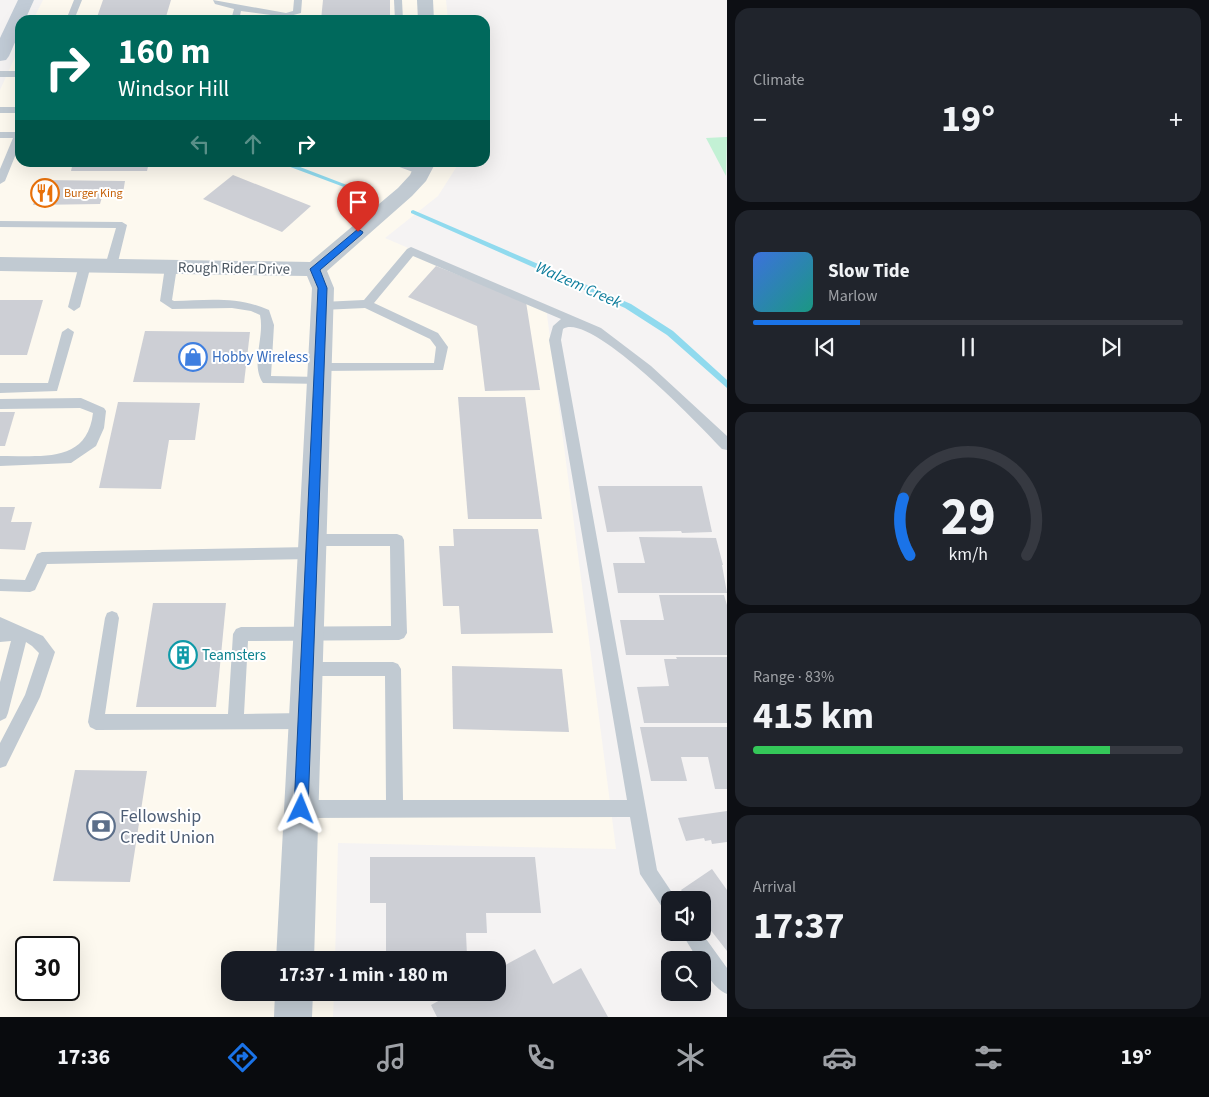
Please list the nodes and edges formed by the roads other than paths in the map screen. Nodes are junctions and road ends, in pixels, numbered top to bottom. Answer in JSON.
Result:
{"nodes":[{"id":1,"x":26,"y":0,"type":"edge"},
{"id":2,"x":78,"y":0,"type":"edge"},
{"id":3,"x":217,"y":0,"type":"edge"},
{"id":4,"x":298,"y":0,"type":"edge"},
{"id":5,"x":398,"y":0,"type":"edge"},
{"id":6,"x":425,"y":0,"type":"edge"},
{"id":7,"x":238,"y":8,"type":"junction"},
{"id":8,"x":21,"y":15,"type":"edge"},
{"id":9,"x":72,"y":15,"type":"edge"},
{"id":10,"x":236,"y":15,"type":"edge"},
{"id":11,"x":280,"y":15,"type":"edge"},
{"id":12,"x":290,"y":15,"type":"edge"},
{"id":13,"x":399,"y":15,"type":"edge"},
{"id":14,"x":426,"y":15,"type":"edge"},
{"id":15,"x":15,"y":32,"type":"edge"},
{"id":16,"x":0,"y":56,"type":"edge"},
{"id":17,"x":0,"y":74,"type":"edge"},
{"id":18,"x":15,"y":74,"type":"edge"},
{"id":19,"x":0,"y":110,"type":"edge"},
{"id":20,"x":15,"y":110,"type":"edge"},
{"id":21,"x":0,"y":135,"type":"edge"},
{"id":22,"x":15,"y":135,"type":"edge"},
{"id":23,"x":15,"y":143,"type":"edge"},
{"id":24,"x":3,"y":168,"type":"edge"},
{"id":25,"x":424,"y":168,"type":"edge"},
{"id":26,"x":0,"y":181,"type":"edge"},
{"id":27,"x":0,"y":224,"type":"edge"},
{"id":28,"x":0,"y":264,"type":"edge"},
{"id":29,"x":85,"y":265,"type":"junction"},
{"id":30,"x":111,"y":266,"type":"junction"},
{"id":31,"x":171,"y":267,"type":"junction"},
{"id":32,"x":315,"y":269,"type":"junction"},
{"id":33,"x":367,"y":304,"type":"junction"},
{"id":34,"x":322,"y":306,"type":"junction"},
{"id":35,"x":74,"y":307,"type":"dead end"},
{"id":36,"x":576,"y":321,"type":"junction"},
{"id":37,"x":68,"y":332,"type":"dead end"},
{"id":38,"x":319,"y":374,"type":"junction"},
{"id":39,"x":0,"y":388,"type":"edge"},
{"id":40,"x":0,"y":404,"type":"edge"},
{"id":41,"x":726,"y":445,"type":"edge"},
{"id":42,"x":0,"y":461,"type":"edge"},
{"id":43,"x":312,"y":547,"type":"junction"},
{"id":44,"x":0,"y":585,"type":"edge"},
{"id":45,"x":112,"y":618,"type":"dead end"},
{"id":46,"x":0,"y":624,"type":"edge"},
{"id":47,"x":308,"y":633,"type":"junction"},
{"id":48,"x":20,"y":634,"type":"junction"},
{"id":49,"x":0,"y":635,"type":"edge"},
{"id":50,"x":307,"y":669,"type":"junction"},
{"id":51,"x":0,"y":713,"type":"edge"},
{"id":52,"x":305,"y":721,"type":"junction"},
{"id":53,"x":236,"y":722,"type":"junction"},
{"id":54,"x":0,"y":760,"type":"edge"},
{"id":55,"x":395,"y":808,"type":"junction"},
{"id":56,"x":637,"y":808,"type":"junction"},
{"id":57,"x":301,"y":809,"type":"junction"},
{"id":58,"x":661,"y":891,"type":"edge"},
{"id":59,"x":696,"y":941,"type":"edge"},
{"id":60,"x":295,"y":951,"type":"edge"},
{"id":61,"x":726,"y":985,"type":"edge"},
{"id":62,"x":294,"y":1001,"type":"edge"},
{"id":63,"x":293,"y":1017,"type":"edge"}],
"edges":[{"from":1,"to":8,"type":"main road"},
{"from":2,"to":9,"type":"lane"},
{"from":3,"to":7,"type":"lane"},
{"from":4,"to":12,"type":"lane"},
{"from":5,"to":13,"type":"lane"},
{"from":6,"to":14,"type":"street"},
{"from":7,"to":10,"type":"lane"},
{"from":7,"to":11,"type":"lane"},
{"from":15,"to":16,"type":"main road"},
{"from":17,"to":18,"type":"lane"},
{"from":19,"to":20,"type":"lane"},
{"from":21,"to":22,"type":"lane"},
{"from":23,"to":24,"type":"lane"},
{"from":24,"to":26,"type":"lane"},
{"from":25,"to":32,"type":"street"},
{"from":27,"to":30,"type":"lane"},
{"from":28,"to":29,"type":"street","name":"Rough Rider Drive"},
{"from":29,"to":30,"type":"street","name":"Rough Rider Drive"},
{"from":29,"to":35,"type":"lane"},
{"from":30,"to":31,"type":"street","name":"Rough Rider Drive"},
{"from":31,"to":32,"type":"street","name":"Rough Rider Drive"},
{"from":31,"to":38,"type":"lane"},
{"from":32,"to":34,"type":"street"},
{"from":33,"to":34,"type":"lane"},
{"from":33,"to":36,"type":"lane"},
{"from":33,"to":38,"type":"lane"},
{"from":34,"to":38,"type":"street"},
{"from":36,"to":41,"type":"lane"},
{"from":36,"to":56,"type":"lane"},
{"from":37,"to":39,"type":"lane"},
{"from":38,"to":43,"type":"street"},
{"from":40,"to":42,"type":"lane"},
{"from":43,"to":44,"type":"lane"},
{"from":43,"to":47,"type":"street"},
{"from":43,"to":47,"type":"lane"},
{"from":45,"to":53,"type":"lane"},
{"from":46,"to":48,"type":"lane"},
{"from":47,"to":50,"type":"street"},
{"from":47,"to":53,"type":"lane"},
{"from":48,"to":49,"type":"lane"},
{"from":48,"to":51,"type":"lane"},
{"from":48,"to":54,"type":"lane"},
{"from":50,"to":52,"type":"street"},
{"from":50,"to":55,"type":"lane"},
{"from":52,"to":53,"type":"lane"},
{"from":52,"to":57,"type":"street"},
{"from":55,"to":56,"type":"lane"},
{"from":55,"to":57,"type":"lane"},
{"from":56,"to":58,"type":"lane"},
{"from":57,"to":60,"type":"street"},
{"from":59,"to":61,"type":"lane"},
{"from":62,"to":63,"type":"street"}]}
